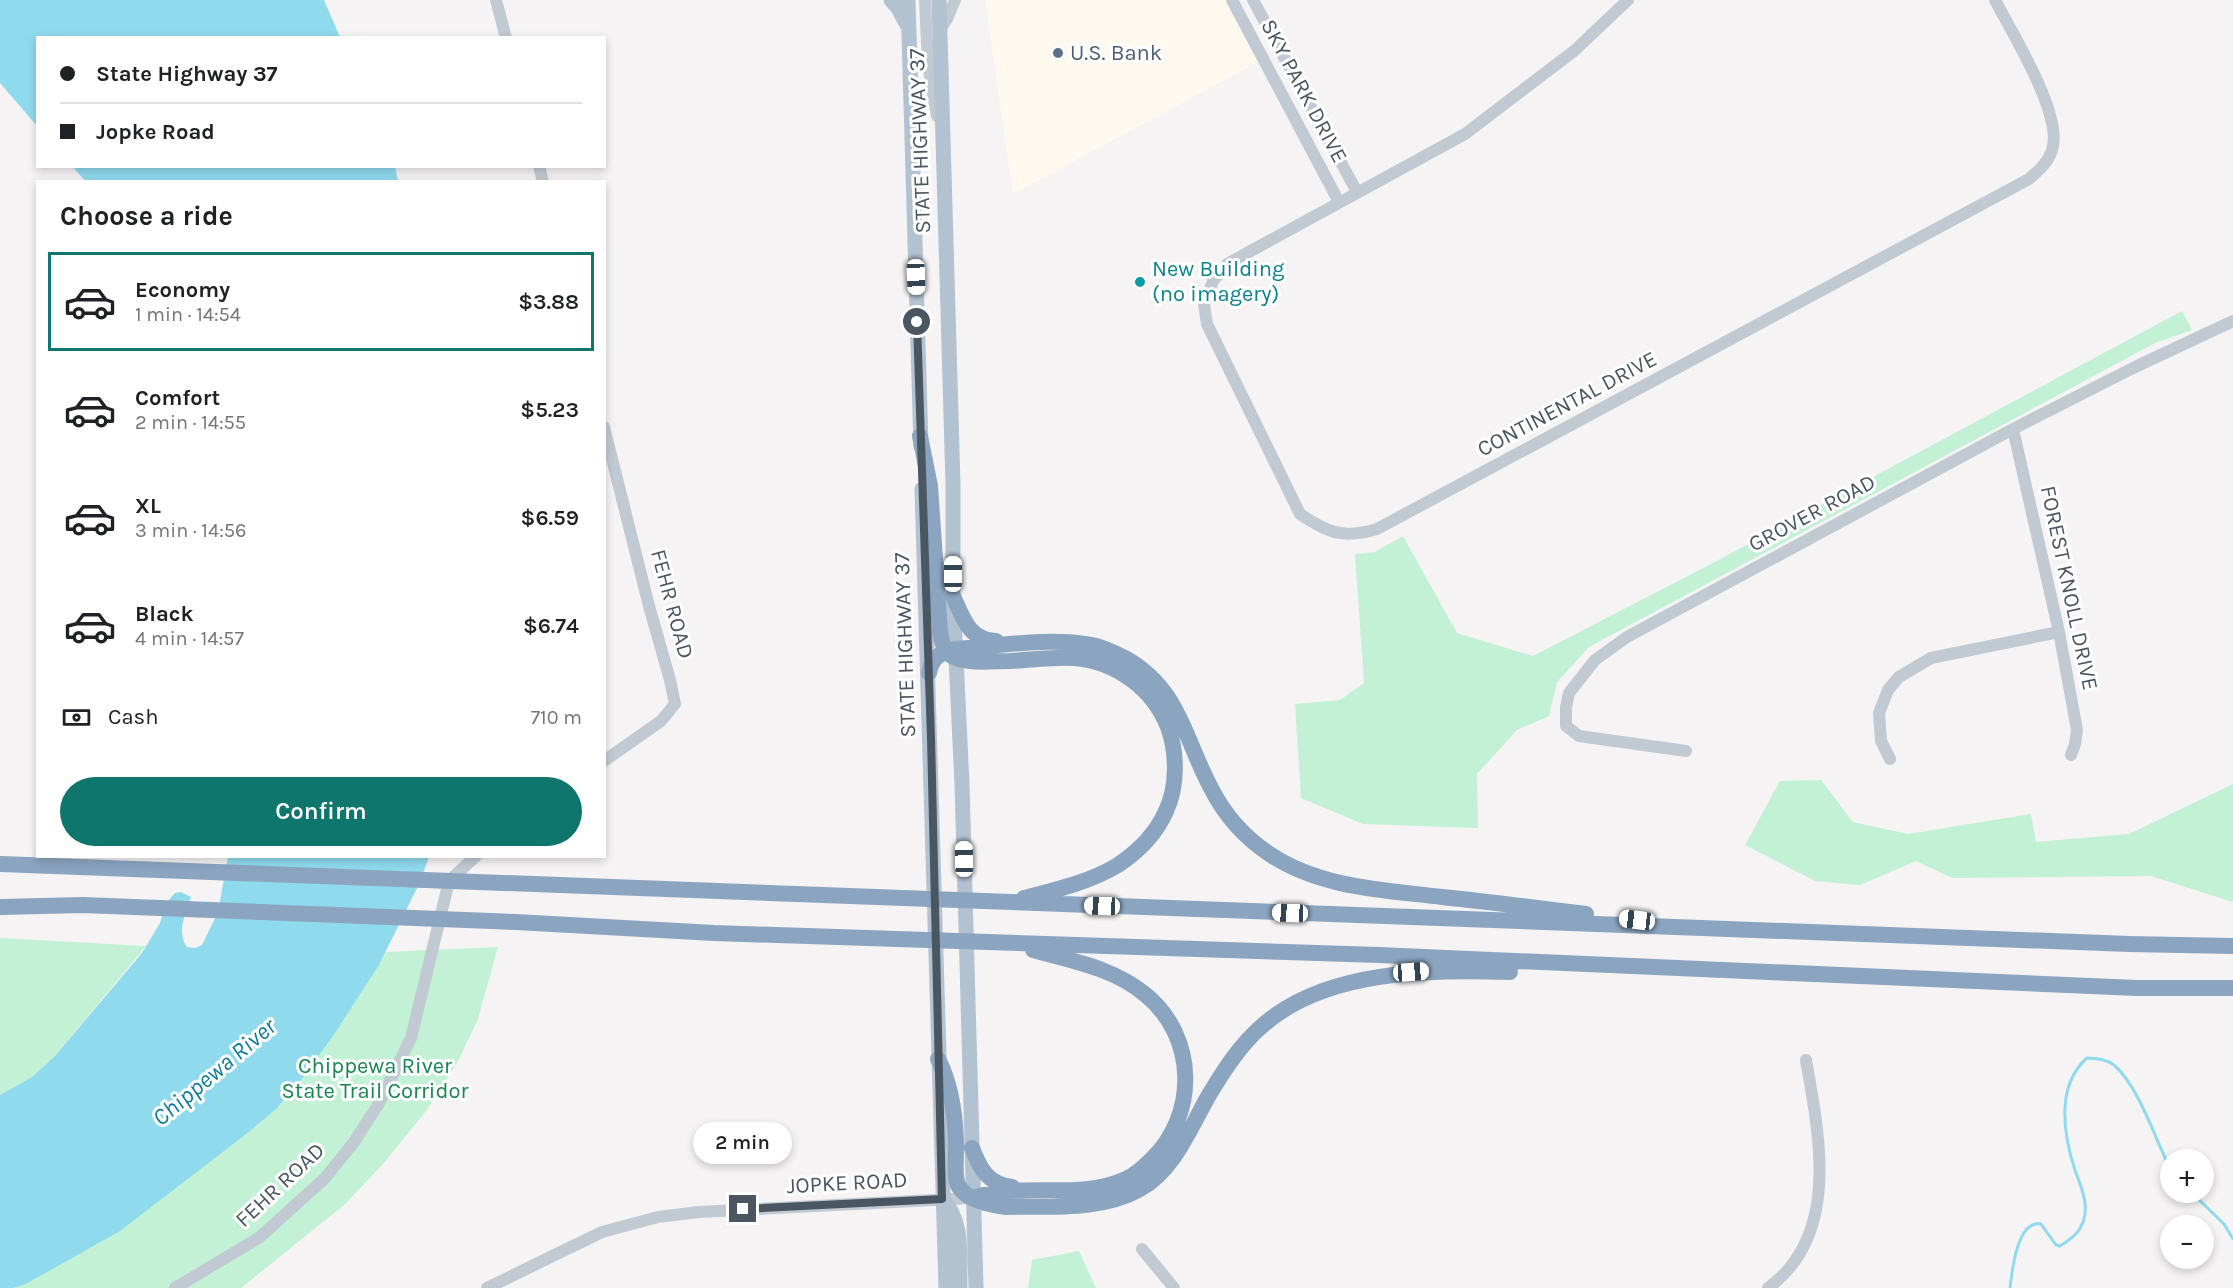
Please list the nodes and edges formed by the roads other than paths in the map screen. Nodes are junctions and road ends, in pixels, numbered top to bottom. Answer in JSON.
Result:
{"nodes":[{"id":1,"x":496,"y":0,"type":"edge"},
{"id":2,"x":891,"y":0,"type":"edge"},
{"id":3,"x":908,"y":0,"type":"edge"},
{"id":4,"x":925,"y":0,"type":"edge"},
{"id":5,"x":939,"y":0,"type":"edge"},
{"id":6,"x":955,"y":0,"type":"edge"},
{"id":7,"x":1232,"y":0,"type":"edge"},
{"id":8,"x":1253,"y":0,"type":"edge"},
{"id":9,"x":1628,"y":0,"type":"edge"},
{"id":10,"x":1995,"y":0,"type":"edge"},
{"id":11,"x":909,"y":29,"type":"junction"},
{"id":12,"x":940,"y":30,"type":"junction"},
{"id":13,"x":505,"y":36,"type":"edge"},
{"id":14,"x":943,"y":150,"type":"junction"},
{"id":15,"x":1357,"y":192,"type":"junction"},
{"id":16,"x":1339,"y":202,"type":"junction"},
{"id":17,"x":2233,"y":321,"type":"edge"},
{"id":18,"x":2013,"y":429,"type":"junction"},
{"id":19,"x":606,"y":435,"type":"edge"},
{"id":20,"x":920,"y":436,"type":"junction"},
{"id":21,"x":953,"y":596,"type":"junction"},
{"id":22,"x":2059,"y":632,"type":"junction"},
{"id":23,"x":1036,"y":643,"type":"junction"},
{"id":24,"x":952,"y":653,"type":"junction"},
{"id":25,"x":929,"y":673,"type":"junction"},
{"id":26,"x":1686,"y":751,"type":"dead end"},
{"id":27,"x":2071,"y":755,"type":"dead end"},
{"id":28,"x":1890,"y":759,"type":"dead end"},
{"id":29,"x":606,"y":760,"type":"edge"},
{"id":30,"x":474,"y":858,"type":"edge"},
{"id":31,"x":0,"y":864,"type":"edge"},
{"id":32,"x":1001,"y":902,"type":"junction"},
{"id":33,"x":0,"y":907,"type":"edge"},
{"id":34,"x":1645,"y":926,"type":"junction"},
{"id":35,"x":1002,"y":943,"type":"junction"},
{"id":36,"x":2233,"y":946,"type":"edge"},
{"id":37,"x":1669,"y":968,"type":"junction"},
{"id":38,"x":2233,"y":988,"type":"edge"},
{"id":39,"x":938,"y":1059,"type":"junction"},
{"id":40,"x":1806,"y":1060,"type":"dead end"},
{"id":41,"x":972,"y":1148,"type":"junction"},
{"id":42,"x":1052,"y":1190,"type":"junction"},
{"id":43,"x":973,"y":1198,"type":"junction"},
{"id":44,"x":942,"y":1199,"type":"junction"},
{"id":45,"x":1142,"y":1249,"type":"dead end"},
{"id":46,"x":1773,"y":1287,"type":"edge"},
{"id":47,"x":175,"y":1288,"type":"edge"},
{"id":48,"x":487,"y":1288,"type":"edge"},
{"id":49,"x":946,"y":1288,"type":"edge"},
{"id":50,"x":960,"y":1288,"type":"edge"},
{"id":51,"x":976,"y":1288,"type":"edge"},
{"id":52,"x":1174,"y":1288,"type":"edge"}],
"edges":[{"from":1,"to":13,"type":"street"},
{"from":2,"to":11,"type":"main road"},
{"from":3,"to":11,"type":"main road","name":"STATE HIGHWAY 37"},
{"from":4,"to":14,"type":"street"},
{"from":5,"to":12,"type":"main road","name":"STATE HIGHWAY 37"},
{"from":6,"to":12,"type":"street"},
{"from":7,"to":16,"type":"street","name":"SKY PARK DRIVE"},
{"from":8,"to":15,"type":"street","name":"SKY PARK DRIVE"},
{"from":9,"to":15,"type":"street","name":"CONTINENTAL DRIVE"},
{"from":10,"to":16,"type":"street","name":"CONTINENTAL DRIVE"},
{"from":11,"to":20,"type":"main road","name":"STATE HIGHWAY 37"},
{"from":12,"to":14,"type":"main road","name":"STATE HIGHWAY 37"},
{"from":14,"to":21,"type":"main road","name":"STATE HIGHWAY 37"},
{"from":15,"to":16,"type":"street","name":"CONTINENTAL DRIVE"},
{"from":17,"to":18,"type":"street","name":"GROVER ROAD"},
{"from":18,"to":22,"type":"street","name":"FOREST KNOLL DRIVE"},
{"from":18,"to":26,"type":"street","name":"GROVER ROAD"},
{"from":19,"to":29,"type":"street","name":"FEHR ROAD"},
{"from":20,"to":24,"type":"highway"},
{"from":20,"to":25,"type":"main road","name":"STATE HIGHWAY 37"},
{"from":21,"to":23,"type":"highway"},
{"from":21,"to":24,"type":"main road","name":"STATE HIGHWAY 37"},
{"from":22,"to":27,"type":"street","name":"FOREST KNOLL DRIVE"},
{"from":22,"to":28,"type":"street"},
{"from":23,"to":24,"type":"highway"},
{"from":23,"to":34,"type":"highway"},
{"from":24,"to":25,"type":"highway"},
{"from":24,"to":32,"type":"highway"},
{"from":24,"to":41,"type":"main road","name":"STATE HIGHWAY 37"},
{"from":25,"to":39,"type":"main road","name":"STATE HIGHWAY 37"},
{"from":30,"to":47,"type":"street","name":"FEHR ROAD"},
{"from":31,"to":32,"type":"highway"},
{"from":32,"to":34,"type":"highway"},
{"from":33,"to":35,"type":"highway"},
{"from":34,"to":36,"type":"highway"},
{"from":35,"to":37,"type":"highway"},
{"from":35,"to":42,"type":"highway"},
{"from":37,"to":38,"type":"highway"},
{"from":37,"to":43,"type":"highway"},
{"from":39,"to":43,"type":"highway"},
{"from":39,"to":44,"type":"main road","name":"STATE HIGHWAY 37"},
{"from":40,"to":46,"type":"street"},
{"from":41,"to":42,"type":"highway"},
{"from":41,"to":43,"type":"main road","name":"STATE HIGHWAY 37"},
{"from":42,"to":43,"type":"highway"},
{"from":43,"to":44,"type":"street","name":"JOPKE ROAD"},
{"from":43,"to":51,"type":"main road","name":"STATE HIGHWAY 37"},
{"from":44,"to":48,"type":"street","name":"JOPKE ROAD"},
{"from":44,"to":49,"type":"main road","name":"STATE HIGHWAY 37"},
{"from":44,"to":50,"type":"main road"},
{"from":45,"to":52,"type":"street"}]}
